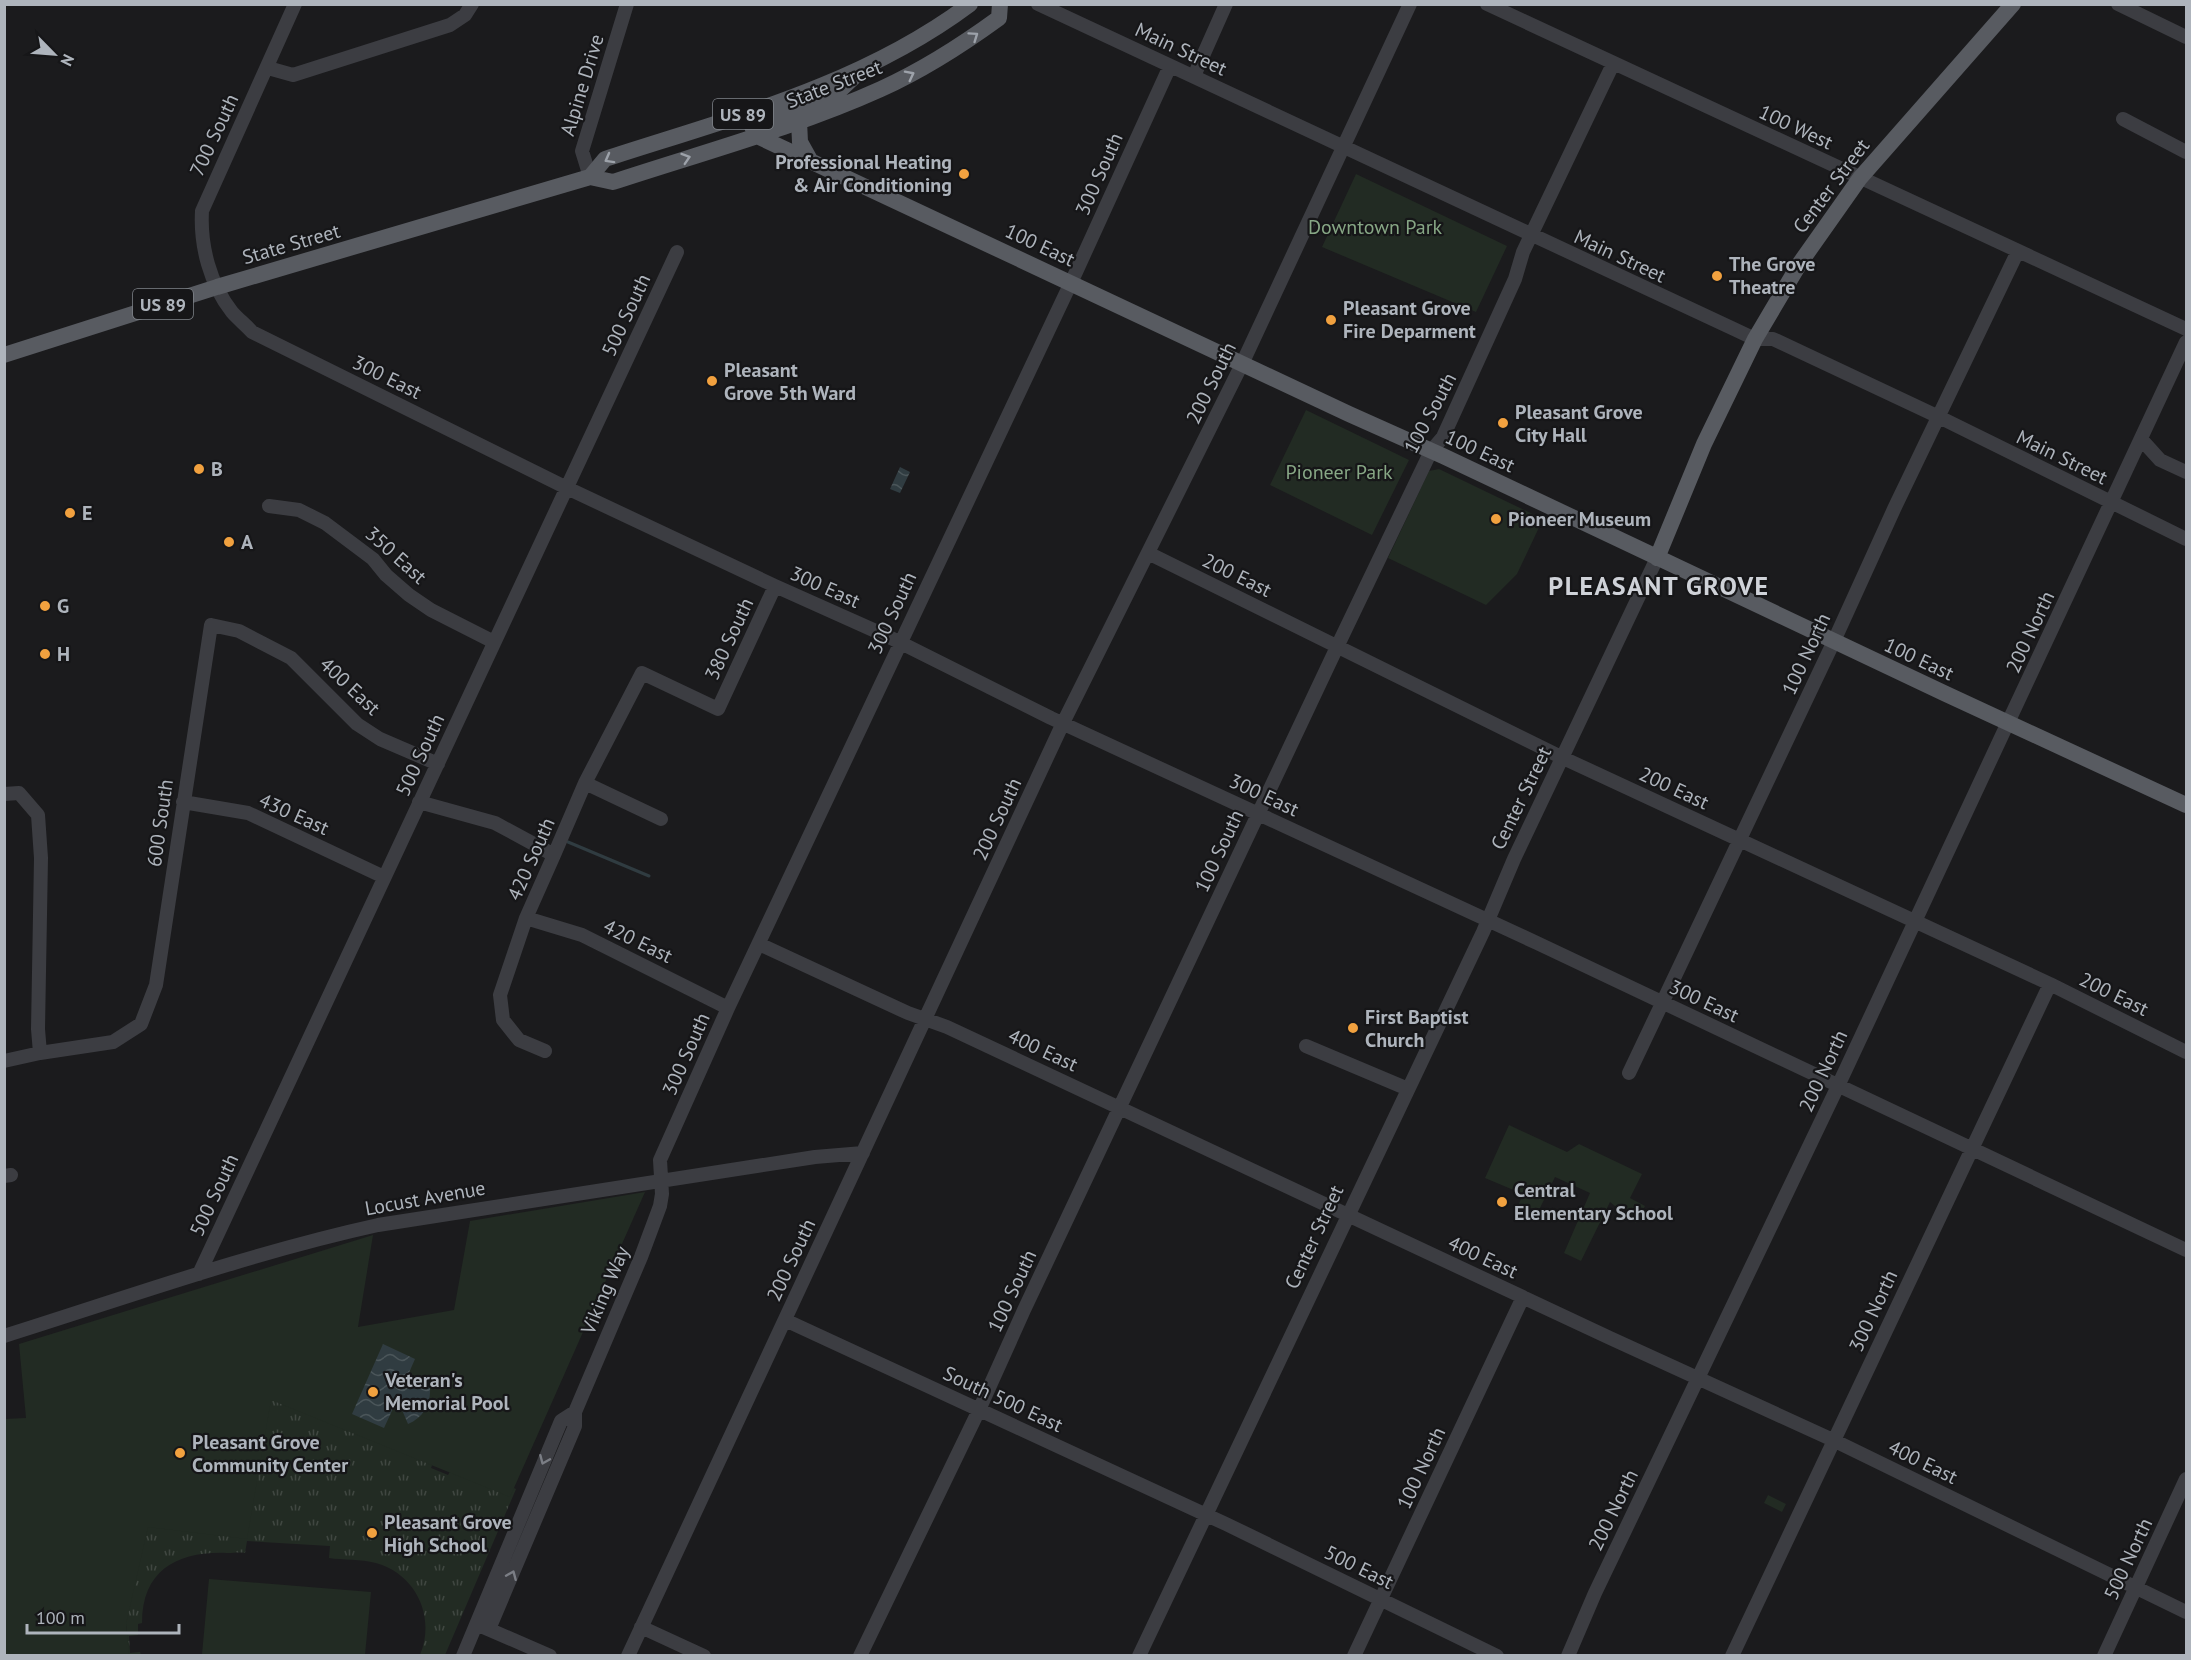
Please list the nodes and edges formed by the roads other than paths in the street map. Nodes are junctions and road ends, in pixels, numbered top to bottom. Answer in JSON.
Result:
{"nodes":[{"id":1,"x":296,"y":4,"type":"edge"},
{"id":2,"x":472,"y":4,"type":"edge"},
{"id":3,"x":627,"y":4,"type":"edge"},
{"id":4,"x":945,"y":4,"type":"edge"},
{"id":5,"x":970,"y":4,"type":"edge"},
{"id":6,"x":1000,"y":4,"type":"edge"},
{"id":7,"x":1038,"y":4,"type":"edge"},
{"id":8,"x":1226,"y":4,"type":"edge"},
{"id":9,"x":1410,"y":4,"type":"edge"},
{"id":10,"x":1487,"y":4,"type":"edge"},
{"id":11,"x":2013,"y":4,"type":"edge"},
{"id":12,"x":2118,"y":4,"type":"edge"},
{"id":13,"x":932,"y":31,"type":"junction"},
{"id":14,"x":2187,"y":37,"type":"edge"},
{"id":15,"x":1613,"y":64,"type":"junction"},
{"id":16,"x":1170,"y":66,"type":"junction"},
{"id":17,"x":268,"y":68,"type":"junction"},
{"id":18,"x":861,"y":70,"type":"junction"},
{"id":19,"x":1194,"y":76,"type":"junction"},
{"id":20,"x":2123,"y":119,"type":"dead end"},
{"id":21,"x":799,"y":121,"type":"junction"},
{"id":22,"x":753,"y":129,"type":"junction"},
{"id":23,"x":1345,"y":147,"type":"junction"},
{"id":24,"x":631,"y":150,"type":"junction"},
{"id":25,"x":2187,"y":152,"type":"edge"},
{"id":26,"x":810,"y":160,"type":"junction"},
{"id":27,"x":590,"y":177,"type":"junction"},
{"id":28,"x":1860,"y":178,"type":"junction"},
{"id":29,"x":1530,"y":236,"type":"junction"},
{"id":30,"x":2018,"y":251,"type":"junction"},
{"id":31,"x":677,"y":252,"type":"dead end"},
{"id":32,"x":1071,"y":282,"type":"junction"},
{"id":33,"x":217,"y":287,"type":"junction"},
{"id":34,"x":2187,"y":329,"type":"edge"},
{"id":35,"x":1755,"y":339,"type":"junction"},
{"id":36,"x":2187,"y":342,"type":"edge"},
{"id":37,"x":4,"y":355,"type":"edge"},
{"id":38,"x":1242,"y":364,"type":"junction"},
{"id":39,"x":1939,"y":417,"type":"junction"},
{"id":40,"x":2141,"y":439,"type":"junction"},
{"id":41,"x":1431,"y":451,"type":"junction"},
{"id":42,"x":2187,"y":472,"type":"edge"},
{"id":43,"x":567,"y":488,"type":"junction"},
{"id":44,"x":2111,"y":503,"type":"junction"},
{"id":45,"x":269,"y":506,"type":"dead end"},
{"id":46,"x":2187,"y":539,"type":"edge"},
{"id":47,"x":1148,"y":553,"type":"junction"},
{"id":48,"x":1657,"y":558,"type":"junction"},
{"id":49,"x":775,"y":586,"type":"junction"},
{"id":50,"x":211,"y":625,"type":"joint"},
{"id":51,"x":1834,"y":641,"type":"junction"},
{"id":52,"x":494,"y":642,"type":"junction"},
{"id":53,"x":900,"y":642,"type":"junction"},
{"id":54,"x":1337,"y":647,"type":"junction"},
{"id":55,"x":642,"y":673,"type":"joint"},
{"id":56,"x":1063,"y":723,"type":"junction"},
{"id":57,"x":2009,"y":724,"type":"junction"},
{"id":58,"x":1563,"y":758,"type":"junction"},
{"id":59,"x":438,"y":764,"type":"junction"},
{"id":60,"x":585,"y":783,"type":"junction"},
{"id":61,"x":4,"y":794,"type":"edge"},
{"id":62,"x":183,"y":802,"type":"junction"},
{"id":63,"x":419,"y":802,"type":"junction"},
{"id":64,"x":2187,"y":805,"type":"edge"},
{"id":65,"x":1258,"y":813,"type":"junction"},
{"id":66,"x":661,"y":819,"type":"dead end"},
{"id":67,"x":1738,"y":840,"type":"junction"},
{"id":68,"x":554,"y":855,"type":"junction"},
{"id":69,"x":384,"y":878,"type":"junction"},
{"id":70,"x":526,"y":918,"type":"junction"},
{"id":71,"x":1487,"y":920,"type":"junction"},
{"id":72,"x":1915,"y":921,"type":"junction"},
{"id":73,"x":759,"y":944,"type":"junction"},
{"id":74,"x":2050,"y":984,"type":"junction"},
{"id":75,"x":1663,"y":1003,"type":"junction"},
{"id":76,"x":729,"y":1008,"type":"junction"},
{"id":77,"x":925,"y":1019,"type":"junction"},
{"id":78,"x":1306,"y":1046,"type":"dead end"},
{"id":79,"x":545,"y":1051,"type":"dead end"},
{"id":80,"x":2187,"y":1052,"type":"edge"},
{"id":81,"x":40,"y":1053,"type":"junction"},
{"id":82,"x":4,"y":1061,"type":"edge"},
{"id":83,"x":1629,"y":1073,"type":"dead end"},
{"id":84,"x":1838,"y":1086,"type":"junction"},
{"id":85,"x":1408,"y":1089,"type":"junction"},
{"id":86,"x":1119,"y":1107,"type":"junction"},
{"id":87,"x":1971,"y":1149,"type":"junction"},
{"id":88,"x":863,"y":1153,"type":"junction"},
{"id":89,"x":661,"y":1180,"type":"junction"},
{"id":90,"x":1348,"y":1214,"type":"junction"},
{"id":91,"x":2187,"y":1250,"type":"edge"},
{"id":92,"x":199,"y":1274,"type":"junction"},
{"id":93,"x":1523,"y":1297,"type":"junction"},
{"id":94,"x":785,"y":1320,"type":"junction"},
{"id":95,"x":4,"y":1336,"type":"edge"},
{"id":96,"x":1698,"y":1379,"type":"junction"},
{"id":97,"x":979,"y":1410,"type":"junction"},
{"id":98,"x":1833,"y":1440,"type":"junction"},
{"id":99,"x":2187,"y":1479,"type":"edge"},
{"id":100,"x":1205,"y":1514,"type":"junction"},
{"id":101,"x":2136,"y":1587,"type":"junction"},
{"id":102,"x":1380,"y":1599,"type":"junction"},
{"id":103,"x":2187,"y":1612,"type":"edge"},
{"id":104,"x":483,"y":1626,"type":"junction"},
{"id":105,"x":641,"y":1627,"type":"junction"},
{"id":106,"x":462,"y":1656,"type":"edge"},
{"id":107,"x":550,"y":1656,"type":"edge"},
{"id":108,"x":628,"y":1656,"type":"edge"},
{"id":109,"x":704,"y":1656,"type":"edge"},
{"id":110,"x":860,"y":1656,"type":"edge"},
{"id":111,"x":1139,"y":1656,"type":"edge"},
{"id":112,"x":1354,"y":1656,"type":"edge"},
{"id":113,"x":1497,"y":1656,"type":"edge"},
{"id":114,"x":1568,"y":1656,"type":"edge"},
{"id":115,"x":1732,"y":1656,"type":"edge"},
{"id":116,"x":2104,"y":1656,"type":"edge"}],
"edges":[{"from":1,"to":17,"type":"street","name":"700 South"},
{"from":2,"to":17,"type":"street"},
{"from":3,"to":27,"type":"street","name":"Alpine Drive"},
{"from":4,"to":13,"type":"main road"},
{"from":5,"to":13,"type":"main road","name":"State Street","number":"US 89"},
{"from":21,"to":6,"type":"main road","name":"State Street","one_way":true},
{"from":7,"to":16,"type":"street","name":"Main Street"},
{"from":8,"to":19,"type":"street"},
{"from":9,"to":23,"type":"street","name":"200 South"},
{"from":10,"to":15,"type":"street","name":"100 West"},
{"from":11,"to":28,"type":"main road","name":"Center Street"},
{"from":12,"to":14,"type":"street"},
{"from":13,"to":18,"type":"main road","name":"State Street","number":"US 89"},
{"from":15,"to":28,"type":"street","name":"100 West"},
{"from":15,"to":29,"type":"street","name":"100 South"},
{"from":16,"to":19,"type":"street","name":"Main Street"},
{"from":16,"to":32,"type":"street","name":"300 South"},
{"from":17,"to":33,"type":"street","name":"700 South"},
{"from":18,"to":22,"type":"main road"},
{"from":18,"to":24,"type":"main road","name":"State Street","number":"US 89"},
{"from":19,"to":23,"type":"street","name":"Main Street"},
{"from":20,"to":25,"type":"street"},
{"from":21,"to":22,"type":"main road","name":"State Street"},
{"from":21,"to":26,"type":"main road"},
{"from":22,"to":24,"type":"main road"},
{"from":22,"to":26,"type":"main road","name":"100 East"},
{"from":27,"to":22,"type":"main road","name":"State Street","number":"US 89","one_way":true},
{"from":23,"to":29,"type":"street","name":"Main Street"},
{"from":23,"to":38,"type":"street","name":"200 South"},
{"from":24,"to":27,"type":"main road","name":"State Street","number":"US 89","one_way":true},
{"from":26,"to":32,"type":"main road","name":"100 East"},
{"from":27,"to":33,"type":"main road","name":"State Street","number":"US 89"},
{"from":28,"to":30,"type":"street","name":"100 West"},
{"from":28,"to":35,"type":"main road","name":"Center Street"},
{"from":29,"to":35,"type":"street","name":"Main Street"},
{"from":29,"to":41,"type":"street","name":"100 South"},
{"from":30,"to":34,"type":"street","name":"100 West"},
{"from":30,"to":39,"type":"street","name":"100 North"},
{"from":31,"to":43,"type":"street","name":"500 South"},
{"from":32,"to":38,"type":"main road","name":"100 East"},
{"from":32,"to":53,"type":"street","name":"300 South"},
{"from":33,"to":37,"type":"main road","name":"State Street","number":"US 89"},
{"from":33,"to":43,"type":"street","name":"300 East"},
{"from":35,"to":39,"type":"street","name":"Main Street"},
{"from":35,"to":48,"type":"main road","name":"Center Street"},
{"from":36,"to":40,"type":"street","name":"200 North"},
{"from":38,"to":41,"type":"main road","name":"100 East"},
{"from":38,"to":47,"type":"street","name":"200 South"},
{"from":39,"to":44,"type":"street","name":"Main Street"},
{"from":39,"to":51,"type":"street","name":"100 North"},
{"from":40,"to":42,"type":"street"},
{"from":40,"to":44,"type":"street","name":"200 North"},
{"from":41,"to":48,"type":"main road","name":"100 East"},
{"from":41,"to":54,"type":"street","name":"100 South"},
{"from":43,"to":49,"type":"street","name":"300 East"},
{"from":43,"to":52,"type":"street","name":"500 South"},
{"from":44,"to":46,"type":"street","name":"Main Street"},
{"from":44,"to":57,"type":"street","name":"200 North"},
{"from":45,"to":52,"type":"street","name":"350 East"},
{"from":47,"to":54,"type":"street","name":"200 East"},
{"from":47,"to":56,"type":"street","name":"200 South"},
{"from":48,"to":51,"type":"main road","name":"100 East"},
{"from":48,"to":58,"type":"street","name":"Center Street"},
{"from":49,"to":53,"type":"street","name":"300 East"},
{"from":49,"to":55,"type":"street","name":"380 South"},
{"from":50,"to":59,"type":"street","name":"400 East"},
{"from":50,"to":62,"type":"street","name":"600 South"},
{"from":51,"to":57,"type":"main road","name":"100 East"},
{"from":51,"to":67,"type":"street","name":"100 North"},
{"from":52,"to":59,"type":"street","name":"500 South"},
{"from":53,"to":56,"type":"street","name":"300 East"},
{"from":53,"to":73,"type":"street","name":"300 South"},
{"from":54,"to":58,"type":"street","name":"200 East"},
{"from":54,"to":65,"type":"street","name":"100 South"},
{"from":55,"to":60,"type":"street","name":"420 South"},
{"from":56,"to":65,"type":"street","name":"300 East"},
{"from":56,"to":77,"type":"street","name":"200 South"},
{"from":57,"to":64,"type":"main road","name":"100 East"},
{"from":57,"to":72,"type":"street","name":"200 North"},
{"from":58,"to":67,"type":"street","name":"200 East"},
{"from":58,"to":71,"type":"street","name":"Center Street"},
{"from":59,"to":63,"type":"street","name":"500 South"},
{"from":60,"to":66,"type":"street"},
{"from":60,"to":68,"type":"street","name":"420 South"},
{"from":61,"to":81,"type":"street"},
{"from":62,"to":69,"type":"street","name":"430 East"},
{"from":62,"to":81,"type":"street","name":"600 South"},
{"from":63,"to":68,"type":"street"},
{"from":63,"to":69,"type":"street","name":"500 South"},
{"from":65,"to":71,"type":"street","name":"300 East"},
{"from":65,"to":86,"type":"street","name":"100 South"},
{"from":67,"to":72,"type":"street","name":"200 East"},
{"from":67,"to":75,"type":"street","name":"100 North"},
{"from":68,"to":70,"type":"street","name":"420 South"},
{"from":69,"to":92,"type":"street","name":"500 South"},
{"from":70,"to":76,"type":"street","name":"420 East"},
{"from":70,"to":79,"type":"street","name":"420 South"},
{"from":71,"to":75,"type":"street","name":"300 East"},
{"from":71,"to":85,"type":"street","name":"Center Street"},
{"from":72,"to":74,"type":"street","name":"200 East"},
{"from":72,"to":84,"type":"street","name":"200 North"},
{"from":73,"to":76,"type":"street","name":"300 South"},
{"from":73,"to":77,"type":"street","name":"400 East"},
{"from":74,"to":80,"type":"street","name":"200 East"},
{"from":74,"to":87,"type":"street","name":"300 North"},
{"from":75,"to":83,"type":"street","name":"100 North"},
{"from":75,"to":84,"type":"street","name":"300 East"},
{"from":76,"to":89,"type":"street","name":"300 South"},
{"from":77,"to":86,"type":"street","name":"400 East"},
{"from":77,"to":88,"type":"street","name":"200 South"},
{"from":78,"to":85,"type":"street"},
{"from":81,"to":82,"type":"street"},
{"from":84,"to":87,"type":"street","name":"300 East"},
{"from":84,"to":96,"type":"street","name":"200 North"},
{"from":85,"to":90,"type":"street","name":"Center Street"},
{"from":86,"to":90,"type":"street","name":"400 East"},
{"from":86,"to":97,"type":"street","name":"100 South"},
{"from":87,"to":91,"type":"street","name":"300 East"},
{"from":87,"to":98,"type":"street","name":"300 North"},
{"from":88,"to":89,"type":"street","name":"Locust Avenue"},
{"from":88,"to":94,"type":"street","name":"200 South"},
{"from":89,"to":92,"type":"street","name":"Locust Avenue"},
{"from":89,"to":104,"type":"street","name":"Viking Way"},
{"from":90,"to":93,"type":"street","name":"400 East"},
{"from":90,"to":100,"type":"street","name":"Center Street"},
{"from":92,"to":95,"type":"street","name":"Locust Avenue"},
{"from":93,"to":96,"type":"street","name":"400 East"},
{"from":93,"to":102,"type":"street","name":"100 North"},
{"from":94,"to":97,"type":"street","name":"South 500 East"},
{"from":94,"to":105,"type":"street","name":"200 South"},
{"from":96,"to":98,"type":"street","name":"400 East"},
{"from":96,"to":114,"type":"street","name":"200 North"},
{"from":97,"to":100,"type":"street","name":"South 500 East"},
{"from":97,"to":110,"type":"street","name":"100 South"},
{"from":98,"to":101,"type":"street","name":"400 East"},
{"from":98,"to":115,"type":"street","name":"300 North"},
{"from":99,"to":101,"type":"street","name":"500 North"},
{"from":100,"to":102,"type":"street","name":"500 East"},
{"from":100,"to":111,"type":"street","name":"Center Street"},
{"from":101,"to":103,"type":"street","name":"400 East"},
{"from":101,"to":116,"type":"street","name":"500 North"},
{"from":102,"to":112,"type":"street","name":"100 North"},
{"from":102,"to":113,"type":"street","name":"500 East"},
{"from":104,"to":106,"type":"street","name":"Viking Way"},
{"from":104,"to":107,"type":"street"},
{"from":105,"to":108,"type":"street","name":"200 South"},
{"from":105,"to":109,"type":"street"}]}
